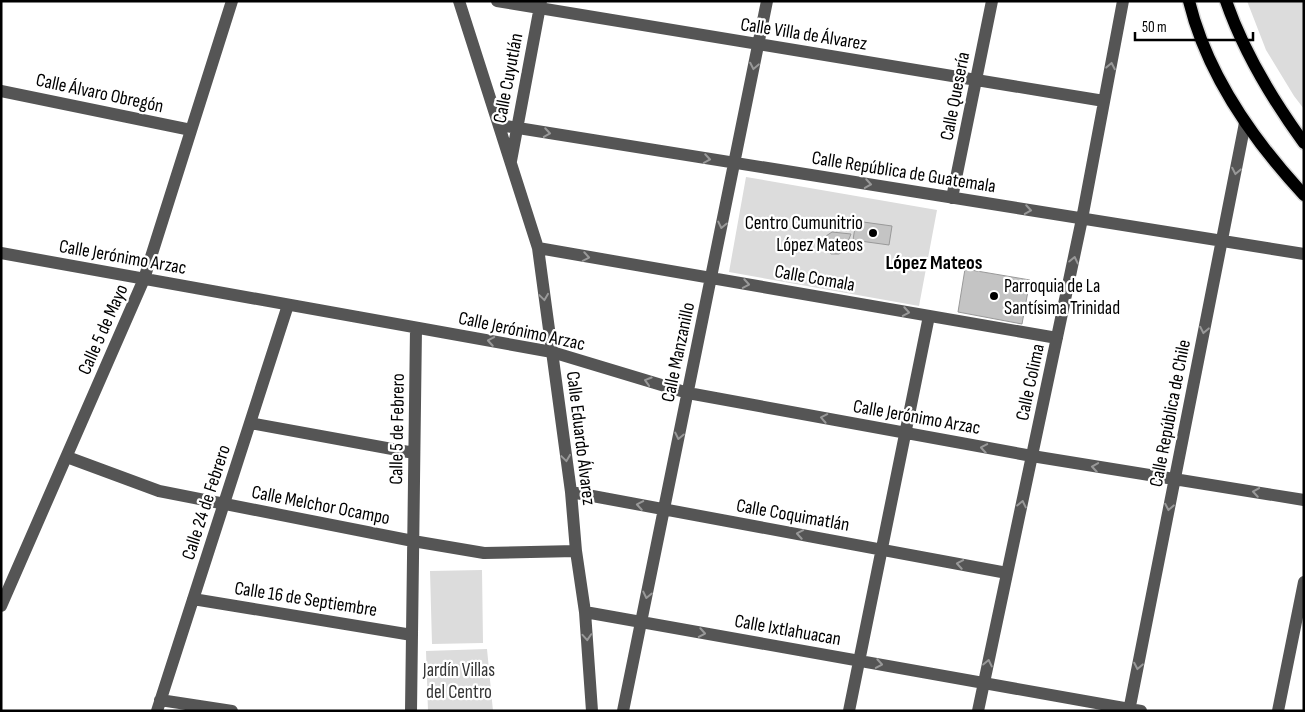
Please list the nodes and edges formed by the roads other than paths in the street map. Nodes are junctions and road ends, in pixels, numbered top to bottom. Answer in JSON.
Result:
{"nodes":[{"id":1,"x":232,"y":1,"type":"edge"},
{"id":2,"x":459,"y":1,"type":"edge"},
{"id":3,"x":497,"y":1,"type":"edge"},
{"id":4,"x":768,"y":1,"type":"edge"},
{"id":5,"x":992,"y":1,"type":"edge"},
{"id":6,"x":1123,"y":1,"type":"edge"},
{"id":7,"x":1189,"y":1,"type":"edge"},
{"id":8,"x":1226,"y":1,"type":"edge"},
{"id":9,"x":541,"y":5,"type":"edge"},
{"id":10,"x":759,"y":44,"type":"junction"},
{"id":11,"x":976,"y":80,"type":"junction"},
{"id":12,"x":1,"y":90,"type":"edge"},
{"id":13,"x":1104,"y":101,"type":"junction"},
{"id":14,"x":1245,"y":123,"type":"junction"},
{"id":15,"x":499,"y":125,"type":"junction"},
{"id":16,"x":517,"y":128,"type":"junction"},
{"id":17,"x":191,"y":130,"type":"junction"},
{"id":18,"x":1304,"y":143,"type":"edge"},
{"id":19,"x":510,"y":162,"type":"junction"},
{"id":20,"x":735,"y":163,"type":"junction"},
{"id":21,"x":1304,"y":195,"type":"edge"},
{"id":22,"x":952,"y":198,"type":"junction"},
{"id":23,"x":1082,"y":218,"type":"junction"},
{"id":24,"x":1222,"y":241,"type":"junction"},
{"id":25,"x":538,"y":248,"type":"junction"},
{"id":26,"x":1,"y":253,"type":"edge"},
{"id":27,"x":1304,"y":254,"type":"edge"},
{"id":28,"x":711,"y":278,"type":"junction"},
{"id":29,"x":144,"y":279,"type":"junction"},
{"id":30,"x":288,"y":304,"type":"junction"},
{"id":31,"x":929,"y":316,"type":"junction"},
{"id":32,"x":416,"y":328,"type":"junction"},
{"id":33,"x":1057,"y":338,"type":"junction"},
{"id":34,"x":552,"y":352,"type":"junction"},
{"id":35,"x":688,"y":393,"type":"junction"},
{"id":36,"x":250,"y":423,"type":"junction"},
{"id":37,"x":905,"y":433,"type":"junction"},
{"id":38,"x":414,"y":454,"type":"junction"},
{"id":39,"x":1032,"y":456,"type":"junction"},
{"id":40,"x":67,"y":457,"type":"junction"},
{"id":41,"x":1175,"y":480,"type":"junction"},
{"id":42,"x":571,"y":492,"type":"junction"},
{"id":43,"x":1304,"y":500,"type":"edge"},
{"id":44,"x":224,"y":505,"type":"junction"},
{"id":45,"x":664,"y":510,"type":"junction"},
{"id":46,"x":413,"y":541,"type":"junction"},
{"id":47,"x":882,"y":550,"type":"junction"},
{"id":48,"x":576,"y":551,"type":"junction"},
{"id":49,"x":1008,"y":573,"type":"junction"},
{"id":50,"x":1304,"y":582,"type":"edge"},
{"id":51,"x":193,"y":599,"type":"junction"},
{"id":52,"x":1,"y":606,"type":"edge"},
{"id":53,"x":585,"y":612,"type":"junction"},
{"id":54,"x":641,"y":622,"type":"junction"},
{"id":55,"x":412,"y":634,"type":"junction"},
{"id":56,"x":860,"y":660,"type":"junction"},
{"id":57,"x":984,"y":682,"type":"junction"},
{"id":58,"x":159,"y":706,"type":"edge"},
{"id":59,"x":1133,"y":710,"type":"edge"},
{"id":60,"x":232,"y":711,"type":"edge"},
{"id":61,"x":411,"y":711,"type":"edge"},
{"id":62,"x":592,"y":711,"type":"edge"},
{"id":63,"x":623,"y":711,"type":"edge"},
{"id":64,"x":849,"y":711,"type":"edge"},
{"id":65,"x":978,"y":711,"type":"edge"},
{"id":66,"x":1278,"y":711,"type":"edge"}],
"edges":[{"from":1,"to":17,"type":"street","name":"Calle 5 de Mayo"},
{"from":2,"to":15,"type":"street","name":"Calle Eduardo Álvarez"},
{"from":3,"to":9,"type":"street","name":"Calle Villa de Álvarez"},
{"from":4,"to":10,"type":"street","name":"Calle Manzanillo"},
{"from":5,"to":11,"type":"street","name":"Calle Quesería"},
{"from":13,"to":6,"type":"street","name":"Calle Colima","one_way":true},
{"from":7,"to":14,"type":"main road"},
{"from":8,"to":18,"type":"main road"},
{"from":9,"to":10,"type":"street","name":"Calle Villa de Álvarez"},
{"from":9,"to":16,"type":"street","name":"Calle Cuyutlán"},
{"from":10,"to":11,"type":"street","name":"Calle Villa de Álvarez"},
{"from":10,"to":20,"type":"street","name":"Calle Manzanillo","one_way":true},
{"from":11,"to":13,"type":"street","name":"Calle Villa de Álvarez"},
{"from":11,"to":22,"type":"street","name":"Calle Quesería"},
{"from":12,"to":17,"type":"street","name":"Calle Álvaro Obregón"},
{"from":13,"to":23,"type":"street","name":"Calle Colima"},
{"from":14,"to":21,"type":"main road"},
{"from":14,"to":24,"type":"street","name":"Calle República de Chile","one_way":true},
{"from":15,"to":16,"type":"street","name":"Calle República de Guatemala"},
{"from":15,"to":19,"type":"street","name":"Calle Eduardo Álvarez"},
{"from":16,"to":19,"type":"street","name":"Calle Cuyutlán"},
{"from":16,"to":20,"type":"street","name":"Calle República de Guatemala","one_way":true},
{"from":17,"to":29,"type":"street","name":"Calle 5 de Mayo"},
{"from":19,"to":25,"type":"street","name":"Calle Eduardo Álvarez"},
{"from":20,"to":22,"type":"street","name":"Calle República de Guatemala","one_way":true},
{"from":20,"to":28,"type":"street","name":"Calle Manzanillo","one_way":true},
{"from":22,"to":23,"type":"street","name":"Calle República de Guatemala","one_way":true},
{"from":23,"to":24,"type":"street","name":"Calle República de Guatemala"},
{"from":33,"to":23,"type":"street","name":"Calle Colima","one_way":true},
{"from":24,"to":27,"type":"street","name":"Calle República de Guatemala"},
{"from":24,"to":41,"type":"street","name":"Calle República de Chile","one_way":true},
{"from":25,"to":28,"type":"street","name":"Calle Comala","one_way":true},
{"from":25,"to":34,"type":"street","name":"Calle Eduardo Álvarez","one_way":true},
{"from":26,"to":29,"type":"street","name":"Calle Jerónimo Arzac"},
{"from":28,"to":31,"type":"street","name":"Calle Comala","one_way":true},
{"from":28,"to":35,"type":"street","name":"Calle Manzanillo"},
{"from":29,"to":30,"type":"street","name":"Calle Jerónimo Arzac"},
{"from":29,"to":40,"type":"street","name":"Calle 5 de Mayo"},
{"from":30,"to":32,"type":"street","name":"Calle Jerónimo Arzac"},
{"from":30,"to":36,"type":"street","name":"Calle 24 de Febrero"},
{"from":31,"to":33,"type":"street","name":"Calle Comala"},
{"from":31,"to":37,"type":"street"},
{"from":34,"to":32,"type":"street","name":"Calle Jerónimo Arzac","one_way":true},
{"from":32,"to":38,"type":"street","name":"Calle 5 de Febrero"},
{"from":33,"to":39,"type":"street","name":"Calle Colima"},
{"from":35,"to":34,"type":"street","name":"Calle Jerónimo Arzac","one_way":true},
{"from":34,"to":42,"type":"street","name":"Calle Eduardo Álvarez","one_way":true},
{"from":37,"to":35,"type":"street","name":"Calle Jerónimo Arzac","one_way":true},
{"from":35,"to":45,"type":"street","name":"Calle Manzanillo","one_way":true},
{"from":36,"to":38,"type":"street"},
{"from":36,"to":44,"type":"street","name":"Calle 24 de Febrero"},
{"from":39,"to":37,"type":"street","name":"Calle Jerónimo Arzac","one_way":true},
{"from":37,"to":47,"type":"street"},
{"from":38,"to":46,"type":"street","name":"Calle 5 de Febrero"},
{"from":41,"to":39,"type":"street","name":"Calle Jerónimo Arzac","one_way":true},
{"from":49,"to":39,"type":"street","name":"Calle Colima","one_way":true},
{"from":40,"to":44,"type":"street","name":"Calle Melchor Ocampo"},
{"from":40,"to":52,"type":"street","name":"Calle 5 de Mayo"},
{"from":43,"to":41,"type":"street","name":"Calle Jerónimo Arzac","one_way":true},
{"from":41,"to":59,"type":"street","name":"Calle República de Chile","one_way":true},
{"from":45,"to":42,"type":"street","name":"Calle Coquimatlán","one_way":true},
{"from":42,"to":48,"type":"street","name":"Calle Eduardo Álvarez"},
{"from":44,"to":46,"type":"street","name":"Calle Melchor Ocampo"},
{"from":44,"to":51,"type":"street","name":"Calle 24 de Febrero"},
{"from":47,"to":45,"type":"street","name":"Calle Coquimatlán","one_way":true},
{"from":45,"to":54,"type":"street","name":"Calle Manzanillo","one_way":true},
{"from":46,"to":48,"type":"street","name":"Calle Melchor Ocampo"},
{"from":46,"to":55,"type":"street","name":"Calle 5 de Febrero"},
{"from":49,"to":47,"type":"street","name":"Calle Coquimatlán","one_way":true},
{"from":47,"to":56,"type":"street"},
{"from":48,"to":53,"type":"street","name":"Calle Eduardo Álvarez"},
{"from":57,"to":49,"type":"street","name":"Calle Colima","one_way":true},
{"from":50,"to":66,"type":"street"},
{"from":51,"to":55,"type":"street","name":"Calle 16 de Septiembre"},
{"from":51,"to":58,"type":"street","name":"Calle 24 de Febrero"},
{"from":53,"to":54,"type":"street","name":"Calle Ixtlahuacan"},
{"from":53,"to":62,"type":"street","name":"Calle Eduardo Álvarez","one_way":true},
{"from":54,"to":56,"type":"street","name":"Calle Ixtlahuacan","one_way":true},
{"from":54,"to":63,"type":"street","name":"Calle Manzanillo"},
{"from":55,"to":61,"type":"street","name":"Calle 5 de Febrero"},
{"from":56,"to":57,"type":"street","name":"Calle Ixtlahuacan","one_way":true},
{"from":56,"to":64,"type":"street"},
{"from":57,"to":59,"type":"street","name":"Calle Ixtlahuacan"},
{"from":57,"to":65,"type":"street","name":"Calle Colima"},
{"from":58,"to":60,"type":"street"}]}
